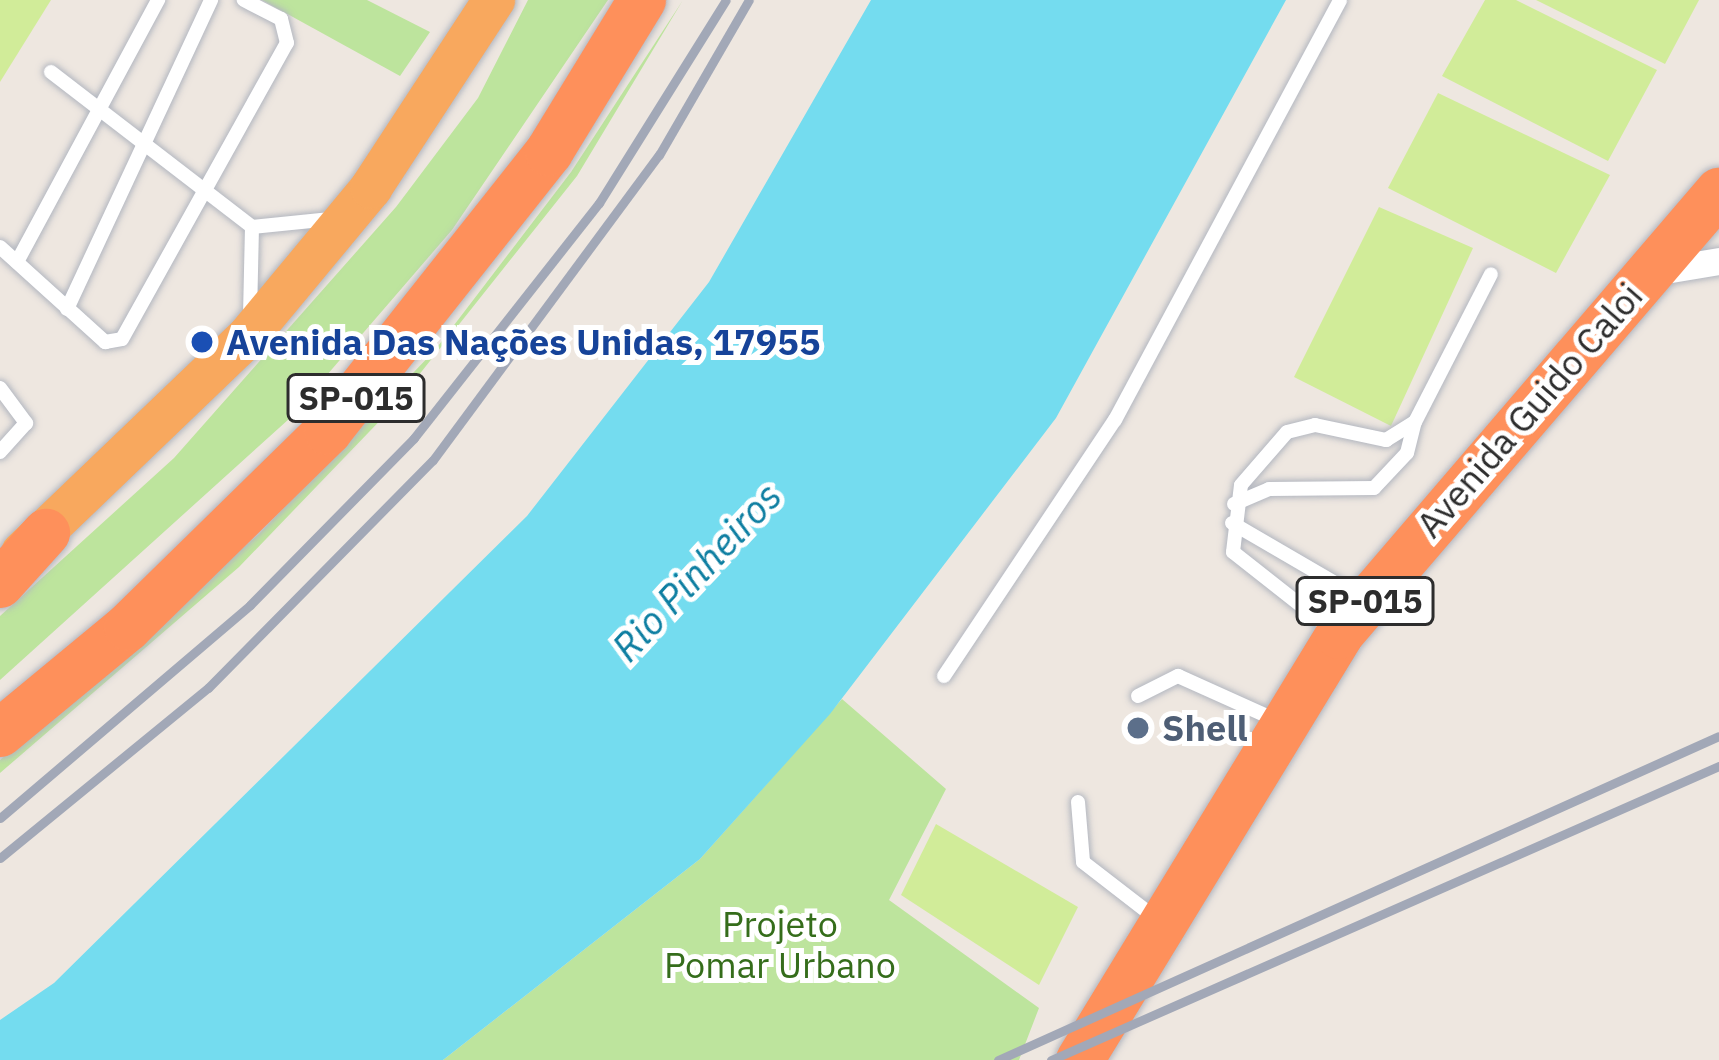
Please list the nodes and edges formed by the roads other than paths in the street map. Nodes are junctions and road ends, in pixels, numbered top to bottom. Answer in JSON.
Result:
{"nodes":[{"id":1,"x":158,"y":0,"type":"edge"},
{"id":2,"x":211,"y":0,"type":"edge"},
{"id":3,"x":244,"y":0,"type":"edge"},
{"id":4,"x":494,"y":0,"type":"edge"},
{"id":5,"x":642,"y":0,"type":"edge"},
{"id":6,"x":1340,"y":0,"type":"edge"},
{"id":7,"x":51,"y":72,"type":"dead end"},
{"id":8,"x":104,"y":112,"type":"junction"},
{"id":9,"x":146,"y":139,"type":"junction"},
{"id":10,"x":208,"y":187,"type":"junction"},
{"id":11,"x":1719,"y":192,"type":"edge"},
{"id":12,"x":348,"y":218,"type":"junction"},
{"id":13,"x":252,"y":227,"type":"junction"},
{"id":14,"x":0,"y":247,"type":"edge"},
{"id":15,"x":1719,"y":261,"type":"edge"},
{"id":16,"x":17,"y":262,"type":"junction"},
{"id":17,"x":1647,"y":273,"type":"junction"},
{"id":18,"x":1491,"y":274,"type":"dead end"},
{"id":19,"x":67,"y":309,"type":"junction"},
{"id":20,"x":250,"y":334,"type":"junction"},
{"id":21,"x":0,"y":388,"type":"edge"},
{"id":22,"x":1415,"y":422,"type":"junction"},
{"id":23,"x":0,"y":452,"type":"edge"},
{"id":24,"x":1234,"y":504,"type":"junction"},
{"id":25,"x":1232,"y":523,"type":"junction"},
{"id":26,"x":46,"y":533,"type":"junction"},
{"id":27,"x":0,"y":572,"type":"edge"},
{"id":28,"x":0,"y":584,"type":"edge"},
{"id":29,"x":1352,"y":618,"type":"junction"},
{"id":30,"x":944,"y":676,"type":"dead end"},
{"id":31,"x":1138,"y":696,"type":"dead end"},
{"id":32,"x":1278,"y":721,"type":"junction"},
{"id":33,"x":0,"y":734,"type":"edge"},
{"id":34,"x":1078,"y":802,"type":"dead end"},
{"id":35,"x":1159,"y":920,"type":"junction"},
{"id":36,"x":1080,"y":1060,"type":"edge"}],
"edges":[{"from":1,"to":8,"type":"lane"},
{"from":2,"to":9,"type":"lane"},
{"from":3,"to":10,"type":"lane"},
{"from":4,"to":12,"type":"highway"},
{"from":5,"to":33,"type":"highway","number":"SP-015"},
{"from":6,"to":30,"type":"lane"},
{"from":7,"to":8,"type":"lane"},
{"from":8,"to":9,"type":"lane"},
{"from":8,"to":16,"type":"lane"},
{"from":9,"to":10,"type":"lane"},
{"from":9,"to":19,"type":"lane"},
{"from":10,"to":13,"type":"lane"},
{"from":10,"to":19,"type":"lane"},
{"from":11,"to":17,"type":"highway","name":"Avenida Guido Caloi","number":"SP-015"},
{"from":12,"to":13,"type":"lane"},
{"from":12,"to":20,"type":"highway"},
{"from":13,"to":20,"type":"lane"},
{"from":14,"to":16,"type":"lane"},
{"from":15,"to":17,"type":"street"},
{"from":16,"to":19,"type":"lane"},
{"from":17,"to":29,"type":"highway","name":"Avenida Guido Caloi","number":"SP-015"},
{"from":18,"to":22,"type":"lane"},
{"from":20,"to":26,"type":"highway"},
{"from":21,"to":23,"type":"lane"},
{"from":22,"to":24,"type":"lane"},
{"from":22,"to":24,"type":"lane"},
{"from":24,"to":25,"type":"lane"},
{"from":25,"to":29,"type":"lane"},
{"from":25,"to":29,"type":"lane"},
{"from":26,"to":27,"type":"highway"},
{"from":26,"to":28,"type":"highway"},
{"from":29,"to":32,"type":"highway","name":"Avenida Guido Caloi","number":"SP-015"},
{"from":31,"to":32,"type":"lane"},
{"from":32,"to":35,"type":"highway","name":"Avenida Guido Caloi","number":"SP-015"},
{"from":34,"to":35,"type":"lane"},
{"from":35,"to":36,"type":"highway","name":"Avenida Guido Caloi","number":"SP-015"}]}
